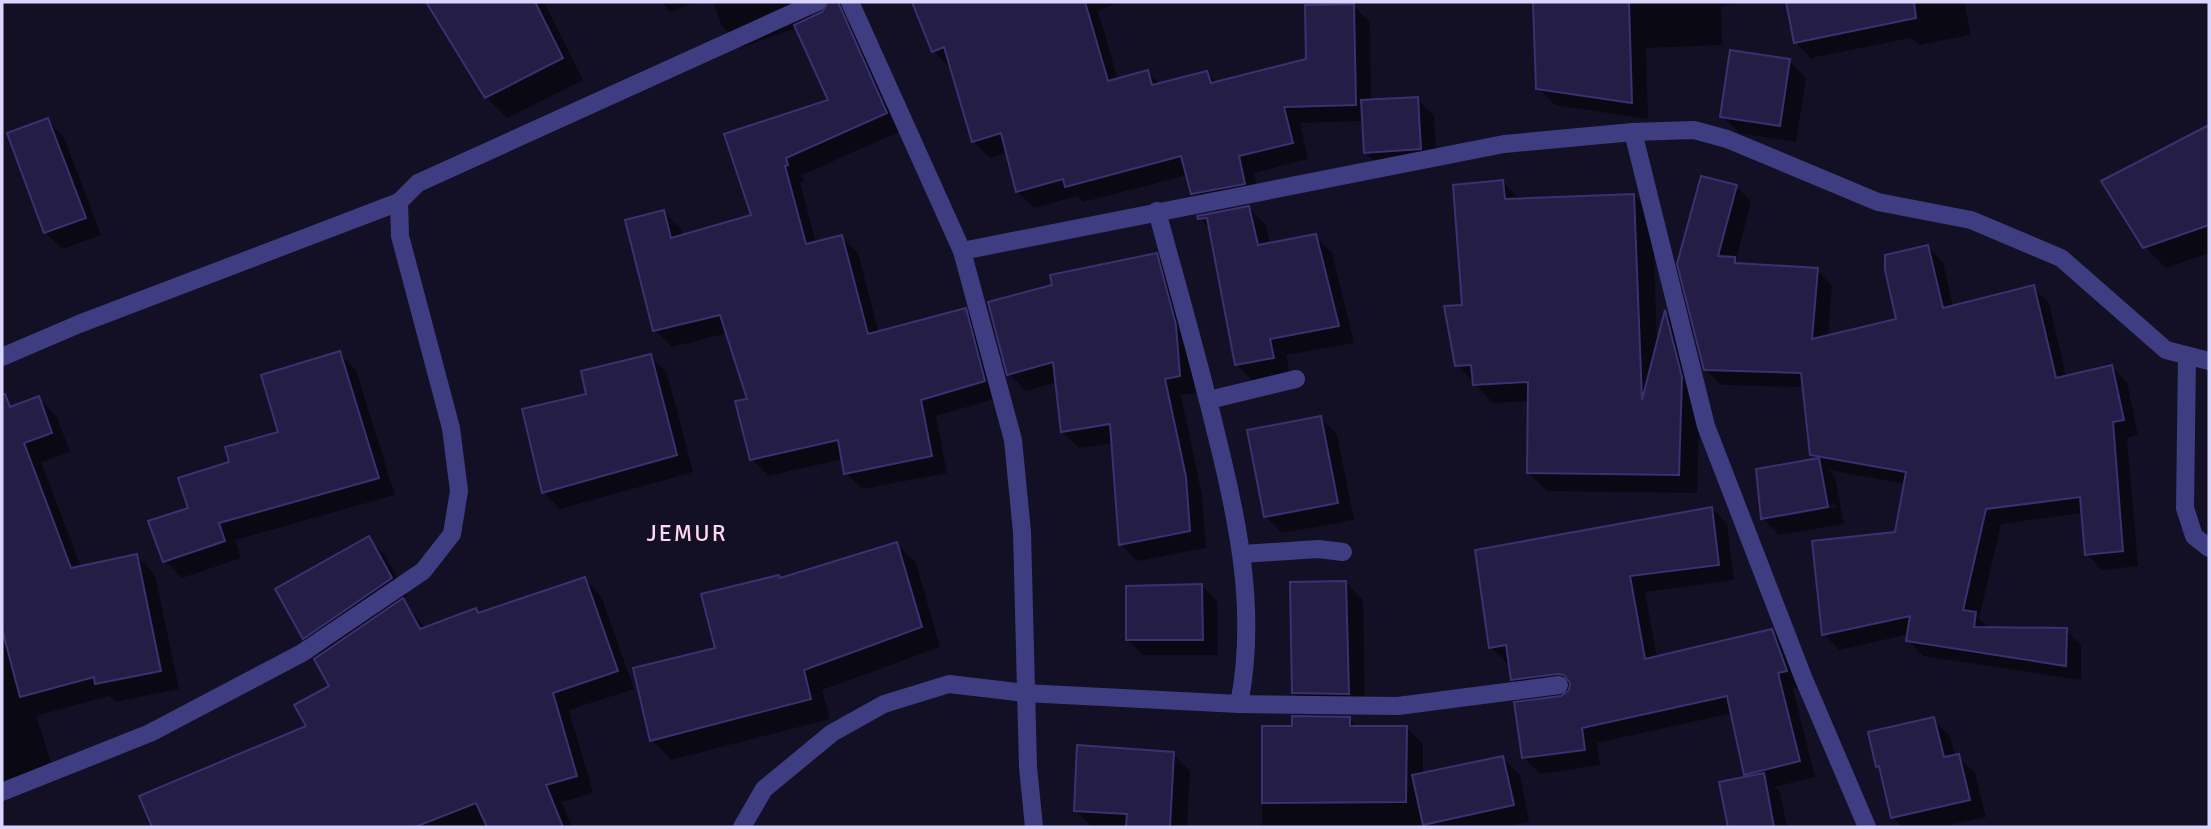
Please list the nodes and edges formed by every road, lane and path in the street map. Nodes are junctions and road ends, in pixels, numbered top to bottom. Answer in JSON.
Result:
{"nodes":[{"id":1,"x":817,"y":2,"type":"edge"},
{"id":2,"x":850,"y":2,"type":"edge"},
{"id":3,"x":1633,"y":132,"type":"junction"},
{"id":4,"x":399,"y":202,"type":"junction"},
{"id":5,"x":1157,"y":211,"type":"junction"},
{"id":6,"x":962,"y":251,"type":"junction"},
{"id":7,"x":2187,"y":356,"type":"junction"},
{"id":8,"x":2,"y":357,"type":"edge"},
{"id":9,"x":2209,"y":361,"type":"edge"},
{"id":10,"x":1296,"y":379,"type":"dead end"},
{"id":11,"x":1209,"y":400,"type":"junction"},
{"id":12,"x":2209,"y":548,"type":"edge"},
{"id":13,"x":1343,"y":552,"type":"dead end"},
{"id":14,"x":1242,"y":554,"type":"junction"},
{"id":15,"x":1559,"y":685,"type":"dead end"},
{"id":16,"x":1025,"y":693,"type":"junction"},
{"id":17,"x":1239,"y":704,"type":"junction"},
{"id":18,"x":2,"y":792,"type":"edge"},
{"id":19,"x":742,"y":827,"type":"edge"},
{"id":20,"x":1034,"y":827,"type":"edge"},
{"id":21,"x":1867,"y":827,"type":"edge"}],
"edges":[{"from":1,"to":4,"type":"street"},
{"from":2,"to":6,"type":"street"},
{"from":3,"to":5,"type":"street"},
{"from":3,"to":7,"type":"street"},
{"from":3,"to":21,"type":"street"},
{"from":4,"to":8,"type":"street"},
{"from":4,"to":18,"type":"street"},
{"from":5,"to":6,"type":"street"},
{"from":5,"to":11,"type":"street"},
{"from":6,"to":16,"type":"street"},
{"from":7,"to":9,"type":"street"},
{"from":7,"to":12,"type":"street"},
{"from":10,"to":11,"type":"street"},
{"from":11,"to":14,"type":"street"},
{"from":13,"to":14,"type":"street"},
{"from":14,"to":17,"type":"street"},
{"from":15,"to":17,"type":"street"},
{"from":16,"to":17,"type":"street"},
{"from":16,"to":19,"type":"street"},
{"from":16,"to":20,"type":"street"}]}
